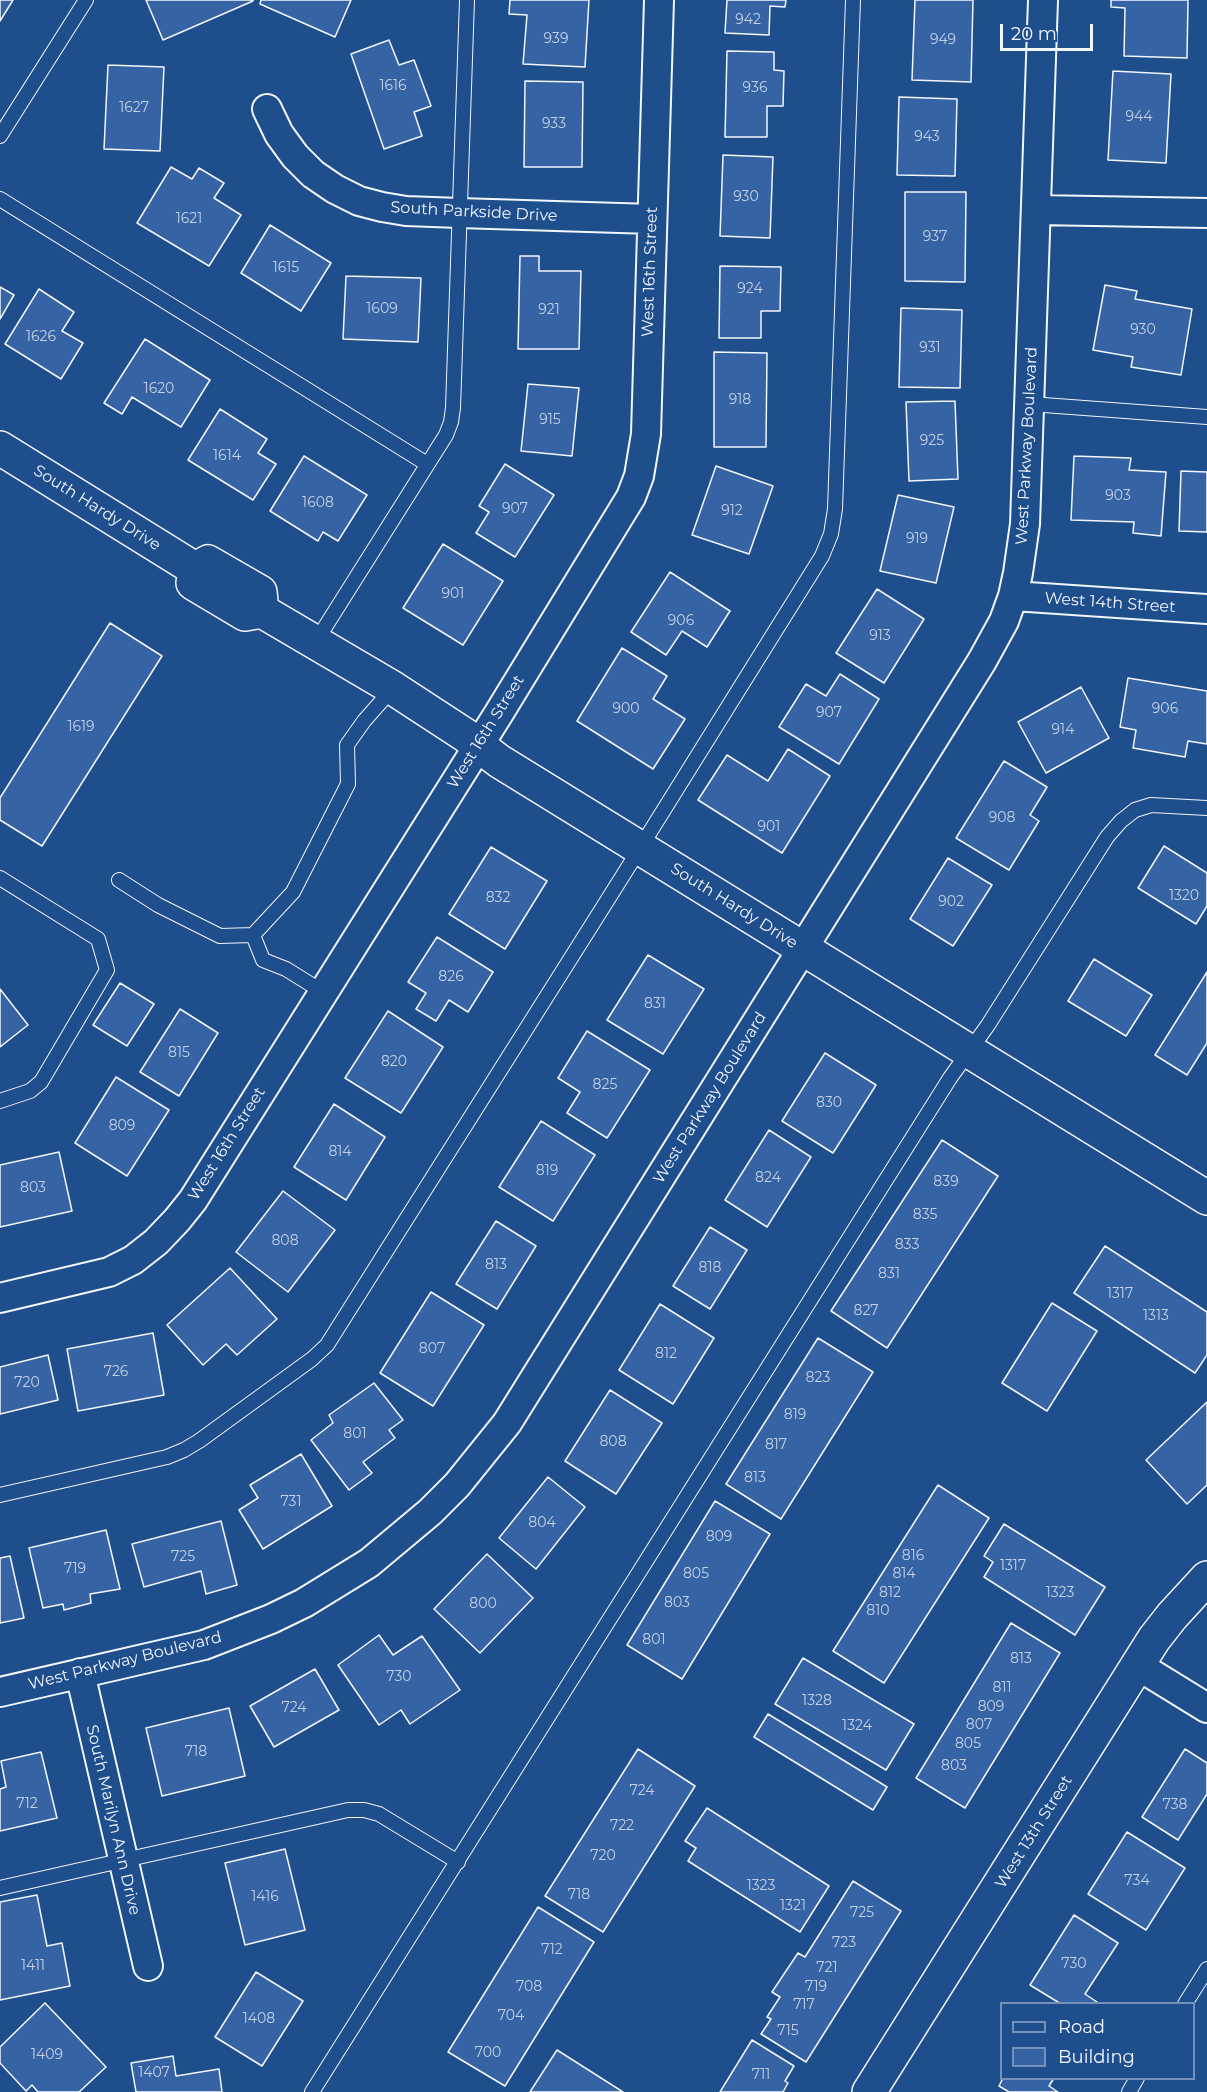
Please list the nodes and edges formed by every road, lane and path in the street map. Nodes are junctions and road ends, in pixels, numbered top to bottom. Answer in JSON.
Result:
{"nodes":[{"id":1,"x":86,"y":0,"type":"edge"},
{"id":2,"x":467,"y":0,"type":"edge"},
{"id":3,"x":659,"y":0,"type":"edge"},
{"id":4,"x":853,"y":0,"type":"edge"},
{"id":5,"x":1043,"y":0,"type":"edge"},
{"id":6,"x":267,"y":109,"type":"dead end"},
{"id":7,"x":0,"y":136,"type":"edge"},
{"id":8,"x":0,"y":199,"type":"edge"},
{"id":9,"x":1037,"y":210,"type":"junction"},
{"id":10,"x":459,"y":213,"type":"junction"},
{"id":11,"x":1207,"y":213,"type":"edge"},
{"id":12,"x":652,"y":219,"type":"junction"},
{"id":13,"x":1030,"y":404,"type":"junction"},
{"id":14,"x":1207,"y":417,"type":"edge"},
{"id":15,"x":0,"y":448,"type":"edge"},
{"id":16,"x":427,"y":464,"type":"junction"},
{"id":17,"x":1013,"y":596,"type":"junction"},
{"id":18,"x":1207,"y":609,"type":"edge"},
{"id":19,"x":315,"y":643,"type":"junction"},
{"id":20,"x":393,"y":688,"type":"junction"},
{"id":21,"x":478,"y":745,"type":"junction"},
{"id":22,"x":1207,"y":808,"type":"edge"},
{"id":23,"x":640,"y":848,"type":"junction"},
{"id":24,"x":0,"y":878,"type":"edge"},
{"id":25,"x":119,"y":880,"type":"dead end"},
{"id":26,"x":253,"y":935,"type":"junction"},
{"id":27,"x":804,"y":949,"type":"junction"},
{"id":28,"x":323,"y":992,"type":"junction"},
{"id":29,"x":969,"y":1051,"type":"junction"},
{"id":30,"x":0,"y":1101,"type":"edge"},
{"id":31,"x":1207,"y":1198,"type":"edge"},
{"id":32,"x":0,"y":1298,"type":"edge"},
{"id":33,"x":0,"y":1495,"type":"edge"},
{"id":34,"x":1207,"y":1578,"type":"edge"},
{"id":35,"x":1137,"y":1665,"type":"junction"},
{"id":36,"x":80,"y":1673,"type":"junction"},
{"id":37,"x":0,"y":1692,"type":"edge"},
{"id":38,"x":1207,"y":1708,"type":"edge"},
{"id":39,"x":123,"y":1862,"type":"junction"},
{"id":40,"x":458,"y":1862,"type":"junction"},
{"id":41,"x":0,"y":1888,"type":"edge"},
{"id":42,"x":148,"y":1966,"type":"dead end"},
{"id":43,"x":1207,"y":1969,"type":"edge"},
{"id":44,"x":1186,"y":2002,"type":"edge"},
{"id":45,"x":312,"y":2092,"type":"edge"},
{"id":46,"x":869,"y":2092,"type":"edge"}],
"edges":[{"from":1,"to":7,"type":"lane"},
{"from":2,"to":10,"type":"lane"},
{"from":3,"to":12,"type":"street","name":"West 16th Street"},
{"from":4,"to":23,"type":"lane"},
{"from":5,"to":9,"type":"street","name":"West Parkway Boulevard"},
{"from":6,"to":10,"type":"street","name":"South Parkside Drive"},
{"from":8,"to":16,"type":"lane"},
{"from":9,"to":11,"type":"street"},
{"from":9,"to":13,"type":"street","name":"West Parkway Boulevard"},
{"from":10,"to":12,"type":"street","name":"South Parkside Drive"},
{"from":10,"to":16,"type":"lane"},
{"from":12,"to":21,"type":"street","name":"West 16th Street"},
{"from":13,"to":14,"type":"lane"},
{"from":13,"to":17,"type":"street","name":"West Parkway Boulevard"},
{"from":15,"to":19,"type":"street","name":"South Hardy Drive"},
{"from":16,"to":19,"type":"lane"},
{"from":17,"to":18,"type":"street","name":"West 14th Street"},
{"from":17,"to":27,"type":"street","name":"West Parkway Boulevard"},
{"from":19,"to":20,"type":"street","name":"South Hardy Drive"},
{"from":20,"to":21,"type":"street","name":"South Hardy Drive"},
{"from":20,"to":26,"type":"lane"},
{"from":21,"to":23,"type":"street","name":"South Hardy Drive"},
{"from":21,"to":28,"type":"street","name":"West 16th Street"},
{"from":22,"to":29,"type":"lane"},
{"from":23,"to":27,"type":"street","name":"South Hardy Drive"},
{"from":23,"to":33,"type":"lane"},
{"from":24,"to":30,"type":"lane"},
{"from":25,"to":26,"type":"lane"},
{"from":26,"to":28,"type":"lane"},
{"from":27,"to":29,"type":"street","name":"South Hardy Drive"},
{"from":27,"to":36,"type":"street","name":"West Parkway Boulevard"},
{"from":28,"to":32,"type":"street","name":"West 16th Street"},
{"from":29,"to":31,"type":"street","name":"South Hardy Drive"},
{"from":29,"to":40,"type":"lane"},
{"from":34,"to":35,"type":"street","name":"West 13th Street"},
{"from":35,"to":38,"type":"street"},
{"from":35,"to":46,"type":"street","name":"West 13th Street"},
{"from":36,"to":37,"type":"street","name":"West Parkway Boulevard"},
{"from":36,"to":39,"type":"street","name":"South Marilyn Ann Drive"},
{"from":39,"to":40,"type":"lane"},
{"from":39,"to":41,"type":"lane"},
{"from":39,"to":42,"type":"street","name":"South Marilyn Ann Drive"},
{"from":40,"to":45,"type":"lane"},
{"from":43,"to":44,"type":"lane"}]}
